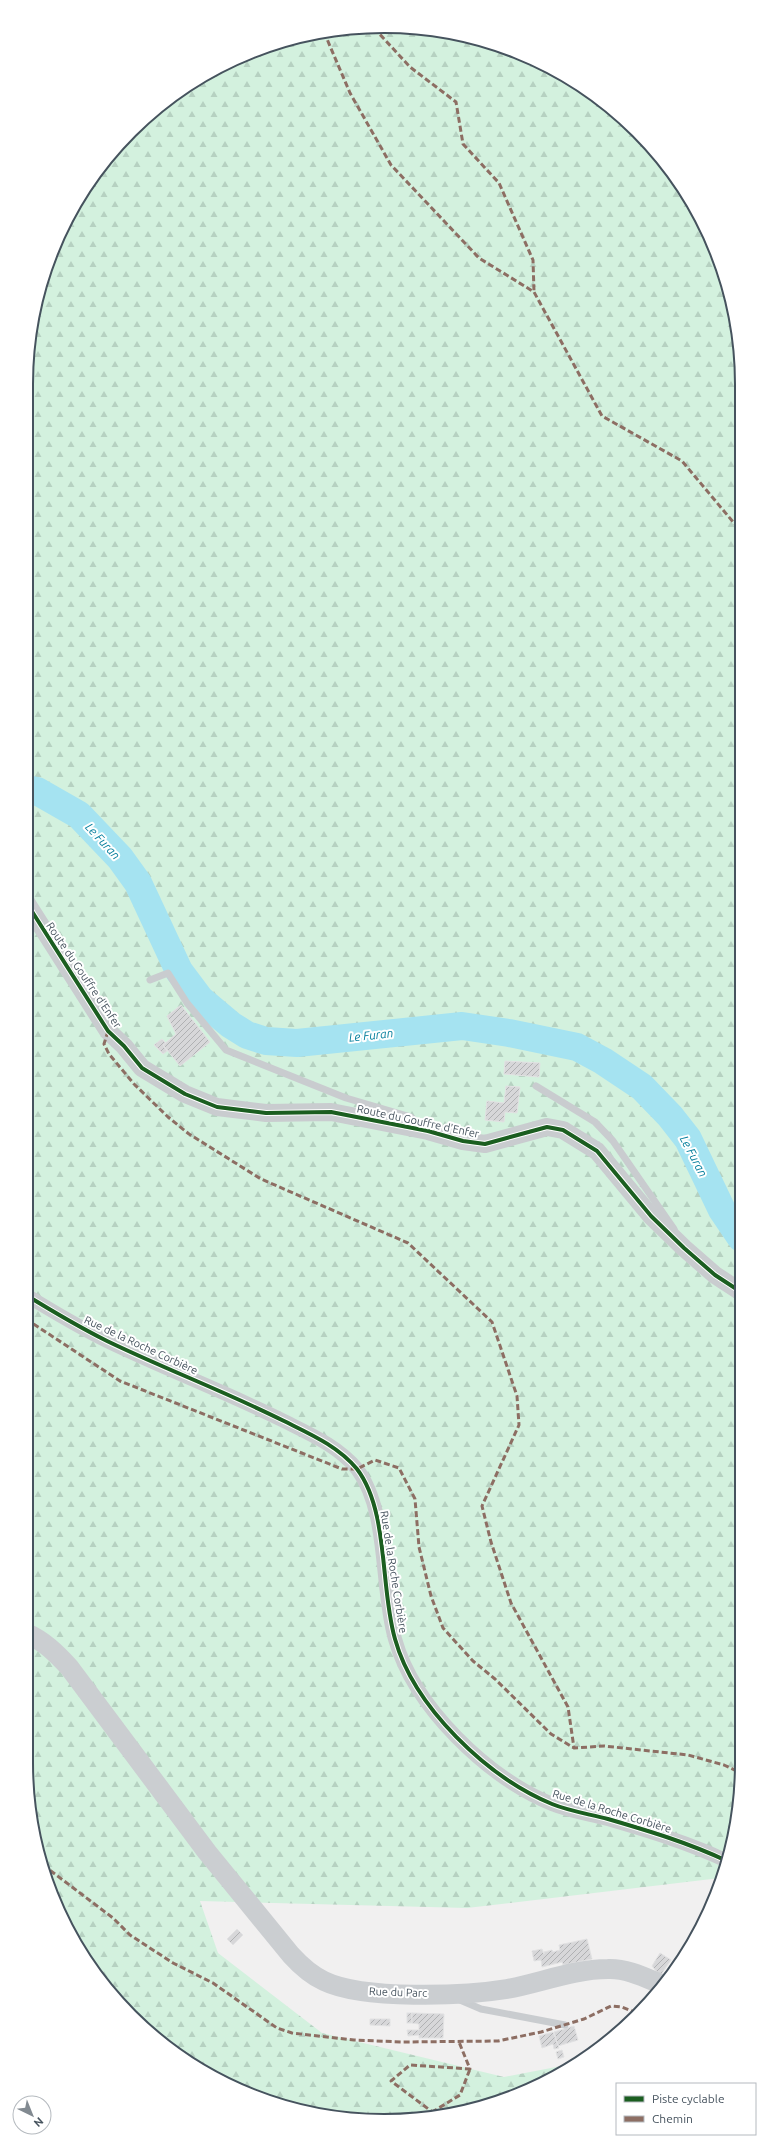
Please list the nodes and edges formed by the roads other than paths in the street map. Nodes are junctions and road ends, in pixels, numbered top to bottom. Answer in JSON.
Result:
{"nodes":[{"id":1,"x":33,"y":913,"type":"edge"},
{"id":2,"x":150,"y":980,"type":"dead end"},
{"id":3,"x":536,"y":1086,"type":"dead end"},
{"id":4,"x":428,"y":1131,"type":"junction"},
{"id":5,"x":684,"y":1248,"type":"junction"},
{"id":6,"x":735,"y":1288,"type":"edge"},
{"id":7,"x":33,"y":1300,"type":"edge"},
{"id":8,"x":33,"y":1636,"type":"edge"},
{"id":9,"x":722,"y":1858,"type":"edge"},
{"id":10,"x":657,"y":1983,"type":"edge"},
{"id":11,"x":441,"y":1993,"type":"junction"},
{"id":12,"x":566,"y":2025,"type":"dead end"}],
"edges":[{"from":1,"to":4,"type":"street","name":"Route du Gouffre d'Enfer"},
{"from":2,"to":4,"type":"lane"},
{"from":3,"to":5,"type":"lane"},
{"from":4,"to":5,"type":"street","name":"Route du Gouffre d'Enfer"},
{"from":5,"to":6,"type":"street","name":"Route du Gouffre d'Enfer"},
{"from":7,"to":9,"type":"street","name":"Rue de la Roche Corbière"},
{"from":8,"to":11,"type":"main road","name":"Rue du Parc"},
{"from":10,"to":11,"type":"main road","name":"Rue du Parc"},
{"from":11,"to":12,"type":"lane"}]}
